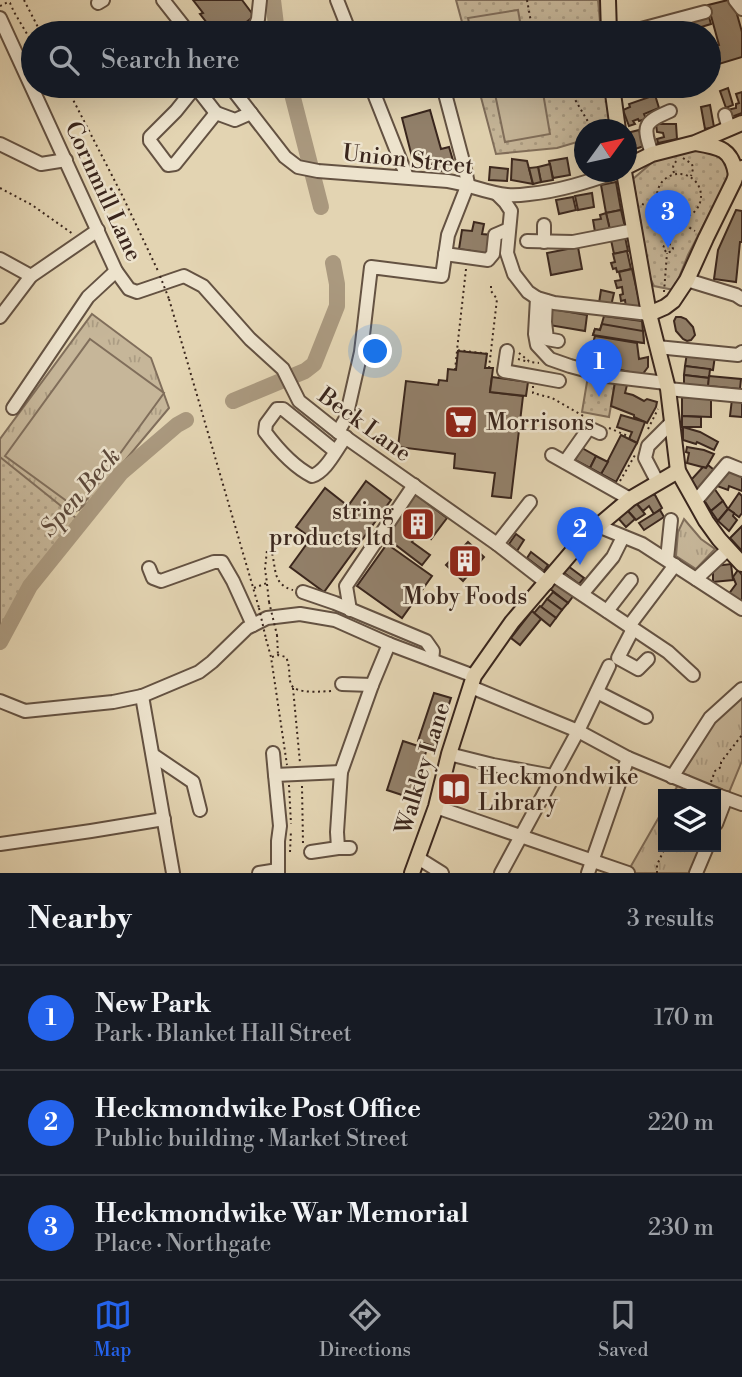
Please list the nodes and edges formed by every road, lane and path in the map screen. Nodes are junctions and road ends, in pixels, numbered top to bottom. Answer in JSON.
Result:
{"nodes":[{"id":1,"x":24,"y":0,"type":"edge"},
{"id":2,"x":163,"y":0,"type":"edge"},
{"id":3,"x":260,"y":0,"type":"edge"},
{"id":4,"x":337,"y":0,"type":"edge"},
{"id":5,"x":527,"y":0,"type":"edge"},
{"id":6,"x":608,"y":0,"type":"edge"},
{"id":7,"x":735,"y":0,"type":"edge"},
{"id":8,"x":0,"y":6,"type":"edge"},
{"id":9,"x":742,"y":9,"type":"edge"},
{"id":10,"x":705,"y":12,"type":"dead end"},
{"id":11,"x":0,"y":18,"type":"edge"},
{"id":12,"x":35,"y":21,"type":"edge"},
{"id":13,"x":180,"y":21,"type":"edge"},
{"id":14,"x":257,"y":21,"type":"edge"},
{"id":15,"x":345,"y":21,"type":"edge"},
{"id":16,"x":531,"y":21,"type":"edge"},
{"id":17,"x":609,"y":21,"type":"edge"},
{"id":18,"x":671,"y":21,"type":"edge"},
{"id":19,"x":21,"y":25,"type":"edge"},
{"id":20,"x":21,"y":63,"type":"edge"},
{"id":21,"x":37,"y":98,"type":"edge"},
{"id":22,"x":73,"y":98,"type":"edge"},
{"id":23,"x":186,"y":98,"type":"edge"},
{"id":24,"x":204,"y":98,"type":"edge"},
{"id":25,"x":239,"y":98,"type":"edge"},
{"id":26,"x":376,"y":98,"type":"edge"},
{"id":27,"x":446,"y":98,"type":"edge"},
{"id":28,"x":574,"y":98,"type":"edge"},
{"id":29,"x":614,"y":98,"type":"edge"},
{"id":30,"x":670,"y":111,"type":"dead end"},
{"id":31,"x":216,"y":113,"type":"junction"},
{"id":32,"x":251,"y":113,"type":"junction"},
{"id":33,"x":586,"y":119,"type":"edge"},
{"id":34,"x":616,"y":119,"type":"edge"},
{"id":35,"x":732,"y":122,"type":"edge"},
{"id":36,"x":695,"y":143,"type":"junction"},
{"id":37,"x":0,"y":144,"type":"edge"},
{"id":38,"x":652,"y":154,"type":"junction"},
{"id":39,"x":66,"y":160,"type":"junction"},
{"id":40,"x":637,"y":162,"type":"edge"},
{"id":41,"x":739,"y":171,"type":"edge"},
{"id":42,"x":674,"y":174,"type":"junction"},
{"id":43,"x":407,"y":177,"type":"junction"},
{"id":44,"x":690,"y":177,"type":"junction"},
{"id":45,"x":585,"y":182,"type":"edge"},
{"id":46,"x":627,"y":182,"type":"edge"},
{"id":47,"x":468,"y":184,"type":"junction"},
{"id":48,"x":0,"y":188,"type":"edge"},
{"id":49,"x":497,"y":193,"type":"junction"},
{"id":50,"x":531,"y":194,"type":"junction"},
{"id":51,"x":675,"y":219,"type":"junction"},
{"id":52,"x":510,"y":223,"type":"junction"},
{"id":53,"x":544,"y":225,"type":"dead end"},
{"id":54,"x":98,"y":230,"type":"junction"},
{"id":55,"x":634,"y":230,"type":"junction"},
{"id":56,"x":706,"y":237,"type":"junction"},
{"id":57,"x":82,"y":240,"type":"junction"},
{"id":58,"x":527,"y":241,"type":"dead end"},
{"id":59,"x":544,"y":242,"type":"junction"},
{"id":60,"x":669,"y":244,"type":"junction"},
{"id":61,"x":667,"y":253,"type":"junction"},
{"id":62,"x":445,"y":254,"type":"junction"},
{"id":63,"x":0,"y":259,"type":"edge"},
{"id":64,"x":466,"y":268,"type":"dead end"},
{"id":65,"x":116,"y":271,"type":"junction"},
{"id":66,"x":31,"y":276,"type":"junction"},
{"id":67,"x":184,"y":276,"type":"joint"},
{"id":68,"x":687,"y":280,"type":"junction"},
{"id":69,"x":491,"y":284,"type":"dead end"},
{"id":70,"x":742,"y":299,"type":"edge"},
{"id":71,"x":542,"y":300,"type":"junction"},
{"id":72,"x":665,"y":307,"type":"junction"},
{"id":73,"x":649,"y":314,"type":"junction"},
{"id":74,"x":0,"y":317,"type":"edge"},
{"id":75,"x":558,"y":341,"type":"dead end"},
{"id":76,"x":657,"y":347,"type":"junction"},
{"id":77,"x":457,"y":350,"type":"junction"},
{"id":78,"x":507,"y":351,"type":"dead end"},
{"id":79,"x":742,"y":352,"type":"edge"},
{"id":80,"x":489,"y":354,"type":"junction"},
{"id":81,"x":498,"y":367,"type":"dead end"},
{"id":82,"x":455,"y":370,"type":"dead end"},
{"id":83,"x":533,"y":380,"type":"dead end"},
{"id":84,"x":559,"y":382,"type":"dead end"},
{"id":85,"x":668,"y":392,"type":"junction"},
{"id":86,"x":742,"y":396,"type":"edge"},
{"id":87,"x":13,"y":408,"type":"dead end"},
{"id":88,"x":672,"y":422,"type":"junction"},
{"id":89,"x":599,"y":427,"type":"junction"},
{"id":90,"x":647,"y":432,"type":"dead end"},
{"id":91,"x":342,"y":434,"type":"junction"},
{"id":92,"x":630,"y":437,"type":"dead end"},
{"id":93,"x":333,"y":455,"type":"junction"},
{"id":94,"x":552,"y":455,"type":"dead end"},
{"id":95,"x":635,"y":455,"type":"dead end"},
{"id":96,"x":565,"y":462,"type":"junction"},
{"id":97,"x":742,"y":470,"type":"edge"},
{"id":98,"x":678,"y":471,"type":"junction"},
{"id":99,"x":658,"y":483,"type":"junction"},
{"id":100,"x":414,"y":485,"type":"junction"},
{"id":101,"x":615,"y":490,"type":"junction"},
{"id":102,"x":630,"y":499,"type":"junction"},
{"id":103,"x":693,"y":499,"type":"junction"},
{"id":104,"x":530,"y":502,"type":"dead end"},
{"id":105,"x":671,"y":520,"type":"dead end"},
{"id":106,"x":598,"y":526,"type":"junction"},
{"id":107,"x":623,"y":537,"type":"junction"},
{"id":108,"x":497,"y":544,"type":"junction"},
{"id":109,"x":728,"y":549,"type":"junction"},
{"id":110,"x":671,"y":562,"type":"junction"},
{"id":111,"x":742,"y":564,"type":"edge"},
{"id":112,"x":149,"y":568,"type":"dead end"},
{"id":113,"x":550,"y":579,"type":"junction"},
{"id":114,"x":696,"y":579,"type":"junction"},
{"id":115,"x":631,"y":580,"type":"dead end"},
{"id":116,"x":267,"y":583,"type":"junction"},
{"id":117,"x":253,"y":588,"type":"junction"},
{"id":118,"x":303,"y":592,"type":"joint"},
{"id":119,"x":582,"y":594,"type":"junction"},
{"id":120,"x":742,"y":609,"type":"edge"},
{"id":121,"x":350,"y":610,"type":"junction"},
{"id":122,"x":607,"y":611,"type":"junction"},
{"id":123,"x":253,"y":625,"type":"junction"},
{"id":124,"x":631,"y":628,"type":"junction"},
{"id":125,"x":266,"y":639,"type":"dead end"},
{"id":126,"x":389,"y":644,"type":"junction"},
{"id":127,"x":278,"y":655,"type":"junction"},
{"id":128,"x":271,"y":657,"type":"dead end"},
{"id":129,"x":648,"y":659,"type":"dead end"},
{"id":130,"x":432,"y":660,"type":"junction"},
{"id":131,"x":609,"y":666,"type":"dead end"},
{"id":132,"x":693,"y":675,"type":"dead end"},
{"id":133,"x":473,"y":682,"type":"junction"},
{"id":134,"x":342,"y":684,"type":"joint"},
{"id":135,"x":372,"y":685,"type":"junction"},
{"id":136,"x":742,"y":689,"type":"edge"},
{"id":137,"x":597,"y":692,"type":"junction"},
{"id":138,"x":142,"y":696,"type":"junction"},
{"id":139,"x":0,"y":701,"type":"edge"},
{"id":140,"x":646,"y":717,"type":"dead end"},
{"id":141,"x":578,"y":731,"type":"junction"},
{"id":142,"x":742,"y":735,"type":"edge"},
{"id":143,"x":273,"y":753,"type":"dead end"},
{"id":144,"x":449,"y":754,"type":"junction"},
{"id":145,"x":153,"y":755,"type":"junction"},
{"id":146,"x":628,"y":758,"type":"junction"},
{"id":147,"x":341,"y":772,"type":"junction"},
{"id":148,"x":275,"y":775,"type":"junction"},
{"id":149,"x":553,"y":776,"type":"junction"},
{"id":150,"x":673,"y":777,"type":"junction"},
{"id":151,"x":707,"y":787,"type":"dead end"},
{"id":152,"x":723,"y":797,"type":"junction"},
{"id":153,"x":742,"y":804,"type":"edge"},
{"id":154,"x":721,"y":805,"type":"edge"},
{"id":155,"x":436,"y":807,"type":"junction"},
{"id":156,"x":200,"y":810,"type":"dead end"},
{"id":157,"x":164,"y":819,"type":"junction"},
{"id":158,"x":520,"y":837,"type":"junction"},
{"id":159,"x":0,"y":844,"type":"edge"},
{"id":160,"x":311,"y":852,"type":"dead end"},
{"id":161,"x":663,"y":852,"type":"edge"},
{"id":162,"x":705,"y":852,"type":"edge"},
{"id":163,"x":418,"y":858,"type":"junction"},
{"id":164,"x":590,"y":867,"type":"edge"},
{"id":165,"x":278,"y":872,"type":"edge"},
{"id":166,"x":173,"y":873,"type":"edge"},
{"id":167,"x":259,"y":873,"type":"edge"},
{"id":168,"x":412,"y":873,"type":"edge"},
{"id":169,"x":442,"y":873,"type":"edge"},
{"id":170,"x":501,"y":873,"type":"edge"},
{"id":171,"x":628,"y":873,"type":"edge"},
{"id":172,"x":657,"y":873,"type":"edge"},
{"id":173,"x":696,"y":873,"type":"edge"}],
"edges":[{"from":1,"to":12,"type":"path"},
{"from":2,"to":13,"type":"street"},
{"from":3,"to":14,"type":"street"},
{"from":4,"to":15,"type":"street"},
{"from":5,"to":16,"type":"path"},
{"from":6,"to":17,"type":"main road"},
{"from":7,"to":9,"type":"street"},
{"from":8,"to":19,"type":"path"},
{"from":10,"to":18,"type":"street"},
{"from":11,"to":20,"type":"street","name":"Cornmill Lane"},
{"from":21,"to":39,"type":"street","name":"Cornmill Lane"},
{"from":22,"to":117,"type":"path","bridge":true},
{"from":23,"to":31,"type":"street"},
{"from":24,"to":31,"type":"street"},
{"from":25,"to":32,"type":"street","name":"Union Street"},
{"from":26,"to":43,"type":"street"},
{"from":27,"to":47,"type":"street"},
{"from":28,"to":33,"type":"path"},
{"from":29,"to":34,"type":"main road"},
{"from":30,"to":38,"type":"street"},
{"from":31,"to":32,"type":"street"},
{"from":32,"to":43,"type":"street","name":"Union Street"},
{"from":35,"to":36,"type":"main road"},
{"from":36,"to":38,"type":"main road"},
{"from":36,"to":41,"type":"main road"},
{"from":37,"to":39,"type":"street"},
{"from":38,"to":40,"type":"main road"},
{"from":39,"to":54,"type":"street","name":"Cornmill Lane"},
{"from":41,"to":56,"type":"main road"},
{"from":42,"to":44,"type":"path"},
{"from":42,"to":44,"type":"path"},
{"from":42,"to":51,"type":"path"},
{"from":43,"to":47,"type":"street","name":"Union Street"},
{"from":44,"to":51,"type":"path"},
{"from":45,"to":50,"type":"street","name":"Union Street"},
{"from":46,"to":55,"type":"main road"},
{"from":47,"to":49,"type":"street","name":"Union Street"},
{"from":47,"to":62,"type":"street"},
{"from":48,"to":57,"type":"path"},
{"from":49,"to":50,"type":"street","name":"Union Street"},
{"from":49,"to":52,"type":"street"},
{"from":50,"to":52,"type":"street"},
{"from":51,"to":56,"type":"path"},
{"from":51,"to":60,"type":"path"},
{"from":52,"to":62,"type":"street"},
{"from":52,"to":71,"type":"street"},
{"from":53,"to":59,"type":"street"},
{"from":54,"to":57,"type":"street"},
{"from":54,"to":65,"type":"street","name":"Cornmill Lane"},
{"from":55,"to":59,"type":"street"},
{"from":55,"to":73,"type":"main road"},
{"from":56,"to":68,"type":"main road"},
{"from":57,"to":66,"type":"street"},
{"from":58,"to":59,"type":"street"},
{"from":60,"to":61,"type":"path"},
{"from":60,"to":61,"type":"path"},
{"from":61,"to":72,"type":"path"},
{"from":62,"to":91,"type":"street"},
{"from":63,"to":66,"type":"street"},
{"from":64,"to":77,"type":"path"},
{"from":65,"to":67,"type":"street","name":"Cornmill Lane"},
{"from":65,"to":87,"type":"street"},
{"from":66,"to":74,"type":"street"},
{"from":67,"to":91,"type":"street","name":"Beck Lane"},
{"from":68,"to":70,"type":"street"},
{"from":68,"to":72,"type":"main road"},
{"from":69,"to":80,"type":"path"},
{"from":71,"to":73,"type":"street"},
{"from":71,"to":75,"type":"street"},
{"from":71,"to":85,"type":"street"},
{"from":72,"to":73,"type":"main road"},
{"from":73,"to":76,"type":"main road"},
{"from":76,"to":79,"type":"street"},
{"from":76,"to":85,"type":"main road"},
{"from":77,"to":80,"type":"path"},
{"from":77,"to":82,"type":"path"},
{"from":78,"to":84,"type":"street"},
{"from":80,"to":81,"type":"path"},
{"from":83,"to":89,"type":"path"},
{"from":85,"to":86,"type":"street"},
{"from":85,"to":88,"type":"main road"},
{"from":85,"to":90,"type":"path"},
{"from":88,"to":98,"type":"main road"},
{"from":88,"to":99,"type":"street"},
{"from":89,"to":92,"type":"path"},
{"from":89,"to":96,"type":"street"},
{"from":91,"to":93,"type":"street"},
{"from":91,"to":100,"type":"street","name":"Beck Lane"},
{"from":93,"to":93,"type":"street"},
{"from":94,"to":96,"type":"street"},
{"from":95,"to":101,"type":"path"},
{"from":96,"to":101,"type":"street"},
{"from":97,"to":103,"type":"street"},
{"from":98,"to":99,"type":"main road","name":"Walkley Lane"},
{"from":98,"to":103,"type":"main road"},
{"from":99,"to":102,"type":"main road","name":"Walkley Lane"},
{"from":99,"to":103,"type":"main road"},
{"from":100,"to":108,"type":"street","name":"Beck Lane"},
{"from":100,"to":121,"type":"street"},
{"from":101,"to":102,"type":"street"},
{"from":102,"to":106,"type":"main road","name":"Walkley Lane"},
{"from":103,"to":109,"type":"main road"},
{"from":104,"to":108,"type":"street"},
{"from":105,"to":110,"type":"street"},
{"from":106,"to":107,"type":"street"},
{"from":106,"to":113,"type":"main road","name":"Walkley Lane"},
{"from":107,"to":110,"type":"street"},
{"from":107,"to":119,"type":"street"},
{"from":108,"to":113,"type":"street","name":"Beck Lane"},
{"from":109,"to":111,"type":"main road"},
{"from":109,"to":114,"type":"street"},
{"from":110,"to":114,"type":"street"},
{"from":110,"to":124,"type":"street"},
{"from":112,"to":123,"type":"street"},
{"from":113,"to":119,"type":"street","name":"Beck Lane"},
{"from":113,"to":133,"type":"main road","name":"Walkley Lane"},
{"from":114,"to":120,"type":"street"},
{"from":115,"to":122,"type":"street"},
{"from":116,"to":117,"type":"path"},
{"from":116,"to":118,"type":"path"},
{"from":116,"to":127,"type":"path","bridge":true},
{"from":117,"to":125,"type":"path","bridge":true},
{"from":118,"to":121,"type":"street"},
{"from":119,"to":122,"type":"street","name":"Beck Lane"},
{"from":121,"to":130,"type":"street"},
{"from":122,"to":124,"type":"street","name":"Beck Lane"},
{"from":123,"to":126,"type":"street"},
{"from":123,"to":138,"type":"street"},
{"from":124,"to":129,"type":"street"},
{"from":124,"to":132,"type":"street","name":"Beck Lane"},
{"from":126,"to":130,"type":"street"},
{"from":126,"to":135,"type":"street"},
{"from":127,"to":128,"type":"path"},
{"from":127,"to":134,"type":"path"},
{"from":130,"to":133,"type":"street"},
{"from":131,"to":137,"type":"street"},
{"from":133,"to":141,"type":"street"},
{"from":133,"to":144,"type":"main road","name":"Walkley Lane"},
{"from":134,"to":135,"type":"street"},
{"from":135,"to":147,"type":"street"},
{"from":136,"to":150,"type":"street"},
{"from":137,"to":140,"type":"street"},
{"from":137,"to":141,"type":"street"},
{"from":138,"to":139,"type":"street"},
{"from":138,"to":145,"type":"street"},
{"from":141,"to":146,"type":"street"},
{"from":141,"to":149,"type":"street"},
{"from":142,"to":151,"type":"path"},
{"from":143,"to":148,"type":"street"},
{"from":144,"to":149,"type":"street"},
{"from":144,"to":155,"type":"main road","name":"Walkley Lane"},
{"from":145,"to":156,"type":"street"},
{"from":145,"to":157,"type":"street"},
{"from":146,"to":150,"type":"street"},
{"from":146,"to":164,"type":"street"},
{"from":147,"to":148,"type":"street"},
{"from":147,"to":160,"type":"street"},
{"from":148,"to":165,"type":"street"},
{"from":149,"to":158,"type":"street"},
{"from":150,"to":152,"type":"street","bridge":true},
{"from":152,"to":153,"type":"street"},
{"from":152,"to":154,"type":"street"},
{"from":155,"to":158,"type":"street"},
{"from":155,"to":163,"type":"main road","name":"Walkley Lane"},
{"from":157,"to":159,"type":"street"},
{"from":157,"to":166,"type":"street"},
{"from":158,"to":164,"type":"street"},
{"from":158,"to":170,"type":"street"},
{"from":161,"to":172,"type":"path"},
{"from":162,"to":173,"type":"street"},
{"from":163,"to":168,"type":"main road","name":"Walkley Lane"},
{"from":163,"to":169,"type":"street"},
{"from":164,"to":171,"type":"street"},
{"from":165,"to":167,"type":"street"}]}
